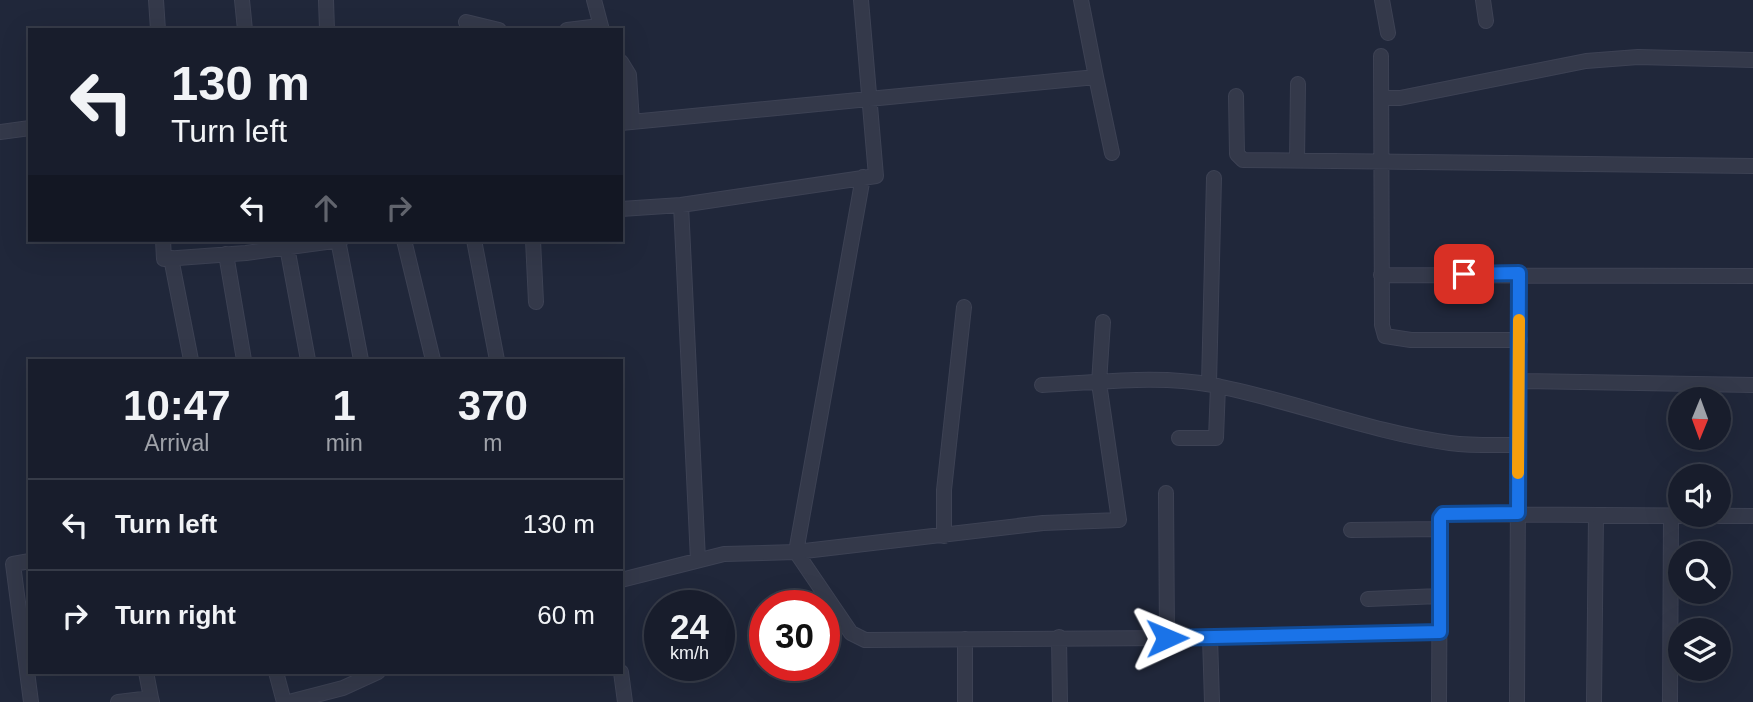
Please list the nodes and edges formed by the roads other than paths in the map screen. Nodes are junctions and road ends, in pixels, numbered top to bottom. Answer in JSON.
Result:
{"nodes":[{"id":1,"x":156,"y":0,"type":"edge"},
{"id":2,"x":242,"y":0,"type":"edge"},
{"id":3,"x":326,"y":0,"type":"edge"},
{"id":4,"x":594,"y":0,"type":"edge"},
{"id":5,"x":861,"y":0,"type":"edge"},
{"id":6,"x":1081,"y":0,"type":"edge"},
{"id":7,"x":1382,"y":0,"type":"edge"},
{"id":8,"x":1483,"y":0,"type":"edge"},
{"id":9,"x":1486,"y":21,"type":"dead end"},
{"id":10,"x":467,"y":22,"type":"dead end"},
{"id":11,"x":158,"y":28,"type":"edge"},
{"id":12,"x":245,"y":28,"type":"edge"},
{"id":13,"x":327,"y":28,"type":"edge"},
{"id":14,"x":491,"y":28,"type":"edge"},
{"id":15,"x":601,"y":28,"type":"edge"},
{"id":16,"x":1388,"y":33,"type":"dead end"},
{"id":17,"x":1381,"y":56,"type":"dead end"},
{"id":18,"x":1753,"y":60,"type":"edge"},
{"id":19,"x":623,"y":65,"type":"edge"},
{"id":20,"x":1096,"y":77,"type":"junction"},
{"id":21,"x":1298,"y":84,"type":"dead end"},
{"id":22,"x":1236,"y":96,"type":"dead end"},
{"id":23,"x":870,"y":98,"type":"junction"},
{"id":24,"x":1382,"y":98,"type":"junction"},
{"id":25,"x":627,"y":122,"type":"edge"},
{"id":26,"x":28,"y":128,"type":"edge"},
{"id":27,"x":0,"y":132,"type":"edge"},
{"id":28,"x":1112,"y":153,"type":"dead end"},
{"id":29,"x":1297,"y":161,"type":"junction"},
{"id":30,"x":1382,"y":163,"type":"junction"},
{"id":31,"x":1753,"y":166,"type":"edge"},
{"id":32,"x":863,"y":177,"type":"junction"},
{"id":33,"x":1214,"y":178,"type":"dead end"},
{"id":34,"x":681,"y":205,"type":"junction"},
{"id":35,"x":623,"y":209,"type":"edge"},
{"id":36,"x":163,"y":242,"type":"edge"},
{"id":37,"x":324,"y":242,"type":"edge"},
{"id":38,"x":339,"y":242,"type":"edge"},
{"id":39,"x":404,"y":242,"type":"edge"},
{"id":40,"x":474,"y":242,"type":"edge"},
{"id":41,"x":533,"y":242,"type":"edge"},
{"id":42,"x":287,"y":247,"type":"junction"},
{"id":43,"x":226,"y":254,"type":"junction"},
{"id":44,"x":171,"y":258,"type":"junction"},
{"id":45,"x":1519,"y":273,"type":"junction"},
{"id":46,"x":1381,"y":275,"type":"junction"},
{"id":47,"x":1753,"y":276,"type":"edge"},
{"id":48,"x":536,"y":302,"type":"dead end"},
{"id":49,"x":964,"y":307,"type":"dead end"},
{"id":50,"x":1103,"y":323,"type":"dead end"},
{"id":51,"x":1520,"y":340,"type":"junction"},
{"id":52,"x":191,"y":359,"type":"edge"},
{"id":53,"x":244,"y":359,"type":"edge"},
{"id":54,"x":308,"y":359,"type":"edge"},
{"id":55,"x":361,"y":359,"type":"edge"},
{"id":56,"x":433,"y":359,"type":"edge"},
{"id":57,"x":497,"y":359,"type":"edge"},
{"id":58,"x":1520,"y":381,"type":"junction"},
{"id":59,"x":1099,"y":383,"type":"junction"},
{"id":60,"x":1042,"y":384,"type":"dead end"},
{"id":61,"x":1213,"y":385,"type":"junction"},
{"id":62,"x":1753,"y":385,"type":"edge"},
{"id":63,"x":1179,"y":438,"type":"dead end"},
{"id":64,"x":1519,"y":445,"type":"junction"},
{"id":65,"x":1166,"y":493,"type":"dead end"},
{"id":66,"x":1518,"y":513,"type":"junction"},
{"id":67,"x":1596,"y":515,"type":"junction"},
{"id":68,"x":1668,"y":515,"type":"edge"},
{"id":69,"x":1731,"y":516,"type":"edge"},
{"id":70,"x":1753,"y":516,"type":"edge"},
{"id":71,"x":1671,"y":527,"type":"edge"},
{"id":72,"x":1440,"y":529,"type":"junction"},
{"id":73,"x":1351,"y":530,"type":"dead end"},
{"id":74,"x":944,"y":536,"type":"junction"},
{"id":75,"x":796,"y":552,"type":"junction"},
{"id":76,"x":28,"y":561,"type":"edge"},
{"id":77,"x":698,"y":561,"type":"junction"},
{"id":78,"x":623,"y":580,"type":"edge"},
{"id":79,"x":1439,"y":596,"type":"junction"},
{"id":80,"x":1368,"y":599,"type":"dead end"},
{"id":81,"x":1440,"y":632,"type":"junction"},
{"id":82,"x":1059,"y":637,"type":"junction"},
{"id":83,"x":1210,"y":637,"type":"junction"},
{"id":84,"x":1167,"y":638,"type":"junction"},
{"id":85,"x":965,"y":639,"type":"junction"},
{"id":86,"x":146,"y":674,"type":"edge"},
{"id":87,"x":277,"y":674,"type":"edge"},
{"id":88,"x":374,"y":674,"type":"edge"},
{"id":89,"x":621,"y":674,"type":"edge"},
{"id":90,"x":152,"y":700,"type":"edge"},
{"id":91,"x":31,"y":702,"type":"edge"},
{"id":92,"x":118,"y":702,"type":"edge"},
{"id":93,"x":287,"y":702,"type":"edge"},
{"id":94,"x":625,"y":702,"type":"edge"},
{"id":95,"x":965,"y":702,"type":"edge"},
{"id":96,"x":1060,"y":702,"type":"edge"},
{"id":97,"x":1212,"y":702,"type":"edge"},
{"id":98,"x":1439,"y":702,"type":"edge"},
{"id":99,"x":1517,"y":702,"type":"edge"},
{"id":100,"x":1594,"y":702,"type":"edge"},
{"id":101,"x":1670,"y":702,"type":"edge"}],
"edges":[{"from":1,"to":11,"type":"street"},
{"from":2,"to":12,"type":"street"},
{"from":3,"to":13,"type":"street"},
{"from":4,"to":15,"type":"street"},
{"from":5,"to":23,"type":"street"},
{"from":6,"to":20,"type":"street"},
{"from":7,"to":16,"type":"street"},
{"from":8,"to":9,"type":"street"},
{"from":10,"to":14,"type":"street"},
{"from":17,"to":24,"type":"street"},
{"from":18,"to":24,"type":"street"},
{"from":19,"to":25,"type":"street"},
{"from":20,"to":23,"type":"street"},
{"from":20,"to":28,"type":"street"},
{"from":21,"to":29,"type":"street"},
{"from":22,"to":29,"type":"street"},
{"from":23,"to":25,"type":"street"},
{"from":23,"to":32,"type":"street"},
{"from":24,"to":30,"type":"street"},
{"from":26,"to":27,"type":"street"},
{"from":29,"to":30,"type":"street"},
{"from":30,"to":31,"type":"street"},
{"from":30,"to":46,"type":"street"},
{"from":32,"to":34,"type":"street"},
{"from":32,"to":75,"type":"street"},
{"from":33,"to":61,"type":"street"},
{"from":34,"to":35,"type":"street"},
{"from":34,"to":77,"type":"street"},
{"from":36,"to":44,"type":"street"},
{"from":37,"to":42,"type":"street"},
{"from":38,"to":55,"type":"street"},
{"from":39,"to":56,"type":"street"},
{"from":40,"to":57,"type":"street"},
{"from":41,"to":48,"type":"street"},
{"from":42,"to":43,"type":"street"},
{"from":42,"to":54,"type":"street"},
{"from":43,"to":44,"type":"street"},
{"from":43,"to":53,"type":"street"},
{"from":44,"to":52,"type":"street"},
{"from":45,"to":46,"type":"street"},
{"from":45,"to":47,"type":"street"},
{"from":45,"to":51,"type":"street"},
{"from":46,"to":51,"type":"street"},
{"from":49,"to":74,"type":"street"},
{"from":50,"to":59,"type":"street"},
{"from":51,"to":58,"type":"street"},
{"from":58,"to":62,"type":"street"},
{"from":58,"to":64,"type":"street"},
{"from":59,"to":60,"type":"street"},
{"from":59,"to":61,"type":"street"},
{"from":59,"to":74,"type":"street"},
{"from":61,"to":63,"type":"street"},
{"from":61,"to":64,"type":"street"},
{"from":64,"to":66,"type":"street"},
{"from":65,"to":84,"type":"street"},
{"from":66,"to":67,"type":"street"},
{"from":66,"to":72,"type":"street"},
{"from":66,"to":99,"type":"street"},
{"from":67,"to":68,"type":"street"},
{"from":67,"to":100,"type":"street"},
{"from":69,"to":70,"type":"street"},
{"from":71,"to":101,"type":"street"},
{"from":72,"to":73,"type":"street"},
{"from":72,"to":79,"type":"street"},
{"from":74,"to":75,"type":"street"},
{"from":75,"to":77,"type":"street"},
{"from":75,"to":85,"type":"street"},
{"from":76,"to":91,"type":"street"},
{"from":77,"to":78,"type":"street"},
{"from":79,"to":80,"type":"street"},
{"from":79,"to":81,"type":"street"},
{"from":81,"to":83,"type":"street"},
{"from":81,"to":98,"type":"street"},
{"from":82,"to":84,"type":"street"},
{"from":82,"to":85,"type":"street"},
{"from":82,"to":96,"type":"street"},
{"from":83,"to":84,"type":"street"},
{"from":83,"to":97,"type":"street"},
{"from":85,"to":95,"type":"street"},
{"from":86,"to":90,"type":"street"},
{"from":87,"to":93,"type":"street"},
{"from":88,"to":93,"type":"street"},
{"from":89,"to":94,"type":"street"},
{"from":90,"to":92,"type":"street"}]}
